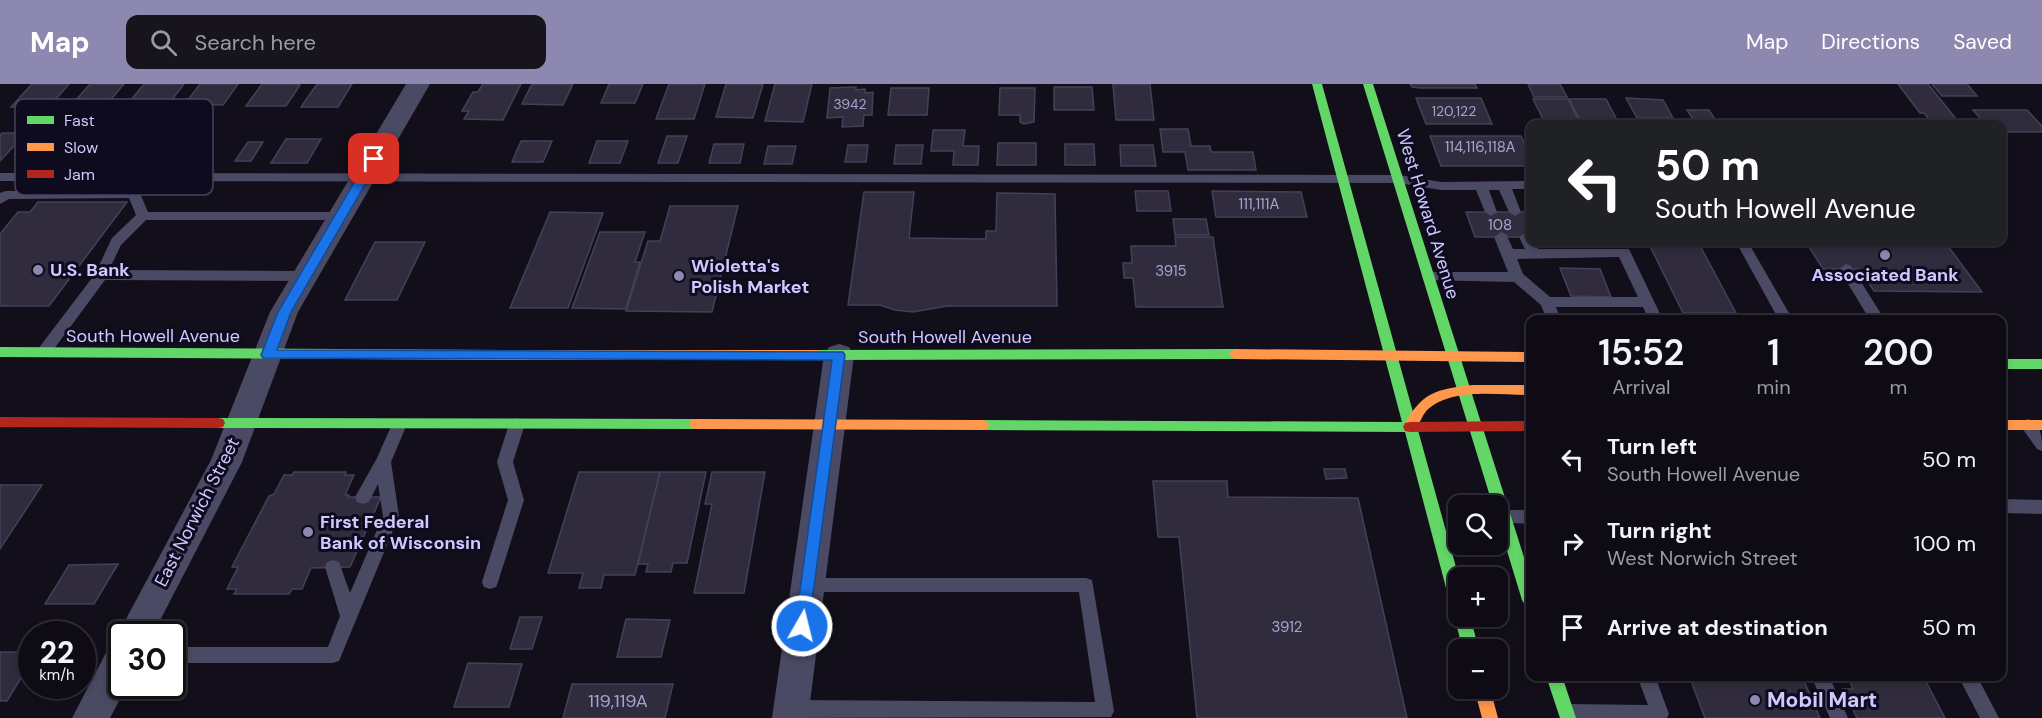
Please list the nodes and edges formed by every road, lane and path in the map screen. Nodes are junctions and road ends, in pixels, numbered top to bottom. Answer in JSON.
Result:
{"nodes":[{"id":1,"x":418,"y":84,"type":"edge"},
{"id":2,"x":1317,"y":84,"type":"edge"},
{"id":3,"x":1368,"y":84,"type":"edge"},
{"id":4,"x":213,"y":177,"type":"edge"},
{"id":5,"x":363,"y":177,"type":"junction"},
{"id":6,"x":1399,"y":179,"type":"junction"},
{"id":7,"x":1343,"y":180,"type":"junction"},
{"id":8,"x":15,"y":183,"type":"edge"},
{"id":9,"x":1481,"y":185,"type":"junction"},
{"id":10,"x":1504,"y":185,"type":"junction"},
{"id":11,"x":1526,"y":185,"type":"edge"},
{"id":12,"x":90,"y":195,"type":"edge"},
{"id":13,"x":134,"y":195,"type":"edge"},
{"id":14,"x":2,"y":197,"type":"edge"},
{"id":15,"x":1491,"y":212,"type":"dead end"},
{"id":16,"x":1515,"y":212,"type":"dead end"},
{"id":17,"x":143,"y":216,"type":"junction"},
{"id":18,"x":340,"y":216,"type":"junction"},
{"id":19,"x":1501,"y":237,"type":"dead end"},
{"id":20,"x":1530,"y":246,"type":"edge"},
{"id":21,"x":1744,"y":246,"type":"edge"},
{"id":22,"x":1561,"y":247,"type":"edge"},
{"id":23,"x":1533,"y":253,"type":"junction"},
{"id":24,"x":1508,"y":254,"type":"junction"},
{"id":25,"x":1846,"y":269,"type":"dead end"},
{"id":26,"x":101,"y":275,"type":"junction"},
{"id":27,"x":306,"y":276,"type":"junction"},
{"id":28,"x":1429,"y":277,"type":"junction"},
{"id":29,"x":1517,"y":277,"type":"junction"},
{"id":30,"x":1547,"y":302,"type":"junction"},
{"id":31,"x":1647,"y":302,"type":"junction"},
{"id":32,"x":1552,"y":315,"type":"edge"},
{"id":33,"x":1654,"y":315,"type":"edge"},
{"id":34,"x":1783,"y":315,"type":"edge"},
{"id":35,"x":1875,"y":315,"type":"edge"},
{"id":36,"x":0,"y":352,"type":"edge"},
{"id":37,"x":43,"y":353,"type":"junction"},
{"id":38,"x":1389,"y":354,"type":"junction"},
{"id":39,"x":268,"y":355,"type":"junction"},
{"id":40,"x":839,"y":355,"type":"junction"},
{"id":41,"x":1453,"y":355,"type":"junction"},
{"id":42,"x":1526,"y":357,"type":"edge"},
{"id":43,"x":2006,"y":364,"type":"edge"},
{"id":44,"x":2042,"y":364,"type":"edge"},
{"id":45,"x":1526,"y":390,"type":"edge"},
{"id":46,"x":1465,"y":392,"type":"junction"},
{"id":47,"x":0,"y":422,"type":"edge"},
{"id":48,"x":241,"y":423,"type":"junction"},
{"id":49,"x":399,"y":424,"type":"junction"},
{"id":50,"x":517,"y":424,"type":"junction"},
{"id":51,"x":2006,"y":425,"type":"edge"},
{"id":52,"x":2035,"y":425,"type":"edge"},
{"id":53,"x":829,"y":426,"type":"junction"},
{"id":54,"x":1475,"y":426,"type":"junction"},
{"id":55,"x":1526,"y":426,"type":"edge"},
{"id":56,"x":1410,"y":427,"type":"junction"},
{"id":57,"x":2042,"y":445,"type":"edge"},
{"id":58,"x":383,"y":462,"type":"junction"},
{"id":59,"x":1497,"y":495,"type":"edge"},
{"id":60,"x":363,"y":497,"type":"dead end"},
{"id":61,"x":2006,"y":506,"type":"edge"},
{"id":62,"x":2042,"y":507,"type":"edge"},
{"id":63,"x":1508,"y":517,"type":"edge"},
{"id":64,"x":1526,"y":517,"type":"edge"},
{"id":65,"x":1508,"y":530,"type":"edge"},
{"id":66,"x":333,"y":567,"type":"dead end"},
{"id":67,"x":1448,"y":567,"type":"edge"},
{"id":68,"x":490,"y":582,"type":"dead end"},
{"id":69,"x":808,"y":585,"type":"junction"},
{"id":70,"x":1526,"y":587,"type":"edge"},
{"id":71,"x":349,"y":616,"type":"junction"},
{"id":72,"x":142,"y":621,"type":"edge"},
{"id":73,"x":186,"y":655,"type":"edge"},
{"id":74,"x":1556,"y":681,"type":"edge"},
{"id":75,"x":1648,"y":681,"type":"edge"},
{"id":76,"x":1822,"y":681,"type":"edge"},
{"id":77,"x":1970,"y":681,"type":"edge"},
{"id":78,"x":108,"y":685,"type":"edge"},
{"id":79,"x":1485,"y":699,"type":"edge"},
{"id":80,"x":791,"y":713,"type":"edge"},
{"id":81,"x":1567,"y":716,"type":"edge"},
{"id":82,"x":1662,"y":716,"type":"edge"},
{"id":83,"x":90,"y":718,"type":"edge"},
{"id":84,"x":1490,"y":718,"type":"edge"},
{"id":85,"x":1839,"y":718,"type":"edge"},
{"id":86,"x":1990,"y":718,"type":"edge"}],
"edges":[{"from":1,"to":5,"type":"street","name":"East Norwich Street"},
{"from":2,"to":7,"type":"main road"},
{"from":3,"to":6,"type":"main road","name":"West Howard Avenue"},
{"from":4,"to":5,"type":"lane"},
{"from":5,"to":7,"type":"lane"},
{"from":5,"to":18,"type":"street","name":"East Norwich Street"},
{"from":6,"to":7,"type":"lane"},
{"from":6,"to":9,"type":"lane"},
{"from":6,"to":28,"type":"main road","name":"West Howard Avenue"},
{"from":7,"to":38,"type":"main road"},
{"from":8,"to":14,"type":"lane"},
{"from":9,"to":10,"type":"lane"},
{"from":9,"to":15,"type":"lane"},
{"from":10,"to":11,"type":"lane"},
{"from":10,"to":16,"type":"lane"},
{"from":12,"to":14,"type":"lane"},
{"from":13,"to":17,"type":"lane"},
{"from":17,"to":18,"type":"lane"},
{"from":17,"to":26,"type":"lane"},
{"from":18,"to":27,"type":"street","name":"East Norwich Street"},
{"from":19,"to":24,"type":"lane"},
{"from":20,"to":23,"type":"lane"},
{"from":21,"to":34,"type":"lane"},
{"from":22,"to":23,"type":"lane"},
{"from":22,"to":31,"type":"lane"},
{"from":23,"to":24,"type":"lane"},
{"from":24,"to":29,"type":"lane"},
{"from":25,"to":35,"type":"lane"},
{"from":26,"to":27,"type":"lane"},
{"from":26,"to":37,"type":"lane"},
{"from":27,"to":39,"type":"street","name":"East Norwich Street"},
{"from":28,"to":29,"type":"lane"},
{"from":28,"to":41,"type":"main road","name":"West Howard Avenue"},
{"from":29,"to":30,"type":"lane"},
{"from":30,"to":31,"type":"lane"},
{"from":30,"to":32,"type":"lane"},
{"from":31,"to":33,"type":"lane"},
{"from":36,"to":37,"type":"main road","name":"South Howell Avenue"},
{"from":37,"to":39,"type":"main road","name":"South Howell Avenue"},
{"from":38,"to":40,"type":"main road","name":"South Howell Avenue"},
{"from":38,"to":41,"type":"main road","name":"South Howell Avenue"},
{"from":38,"to":56,"type":"main road"},
{"from":39,"to":40,"type":"main road","name":"South Howell Avenue"},
{"from":39,"to":48,"type":"street","name":"East Norwich Street"},
{"from":40,"to":53,"type":"street"},
{"from":41,"to":42,"type":"main road","name":"South Howell Avenue"},
{"from":41,"to":46,"type":"main road","name":"West Howard Avenue"},
{"from":43,"to":44,"type":"main road"},
{"from":45,"to":46,"type":"main road"},
{"from":46,"to":54,"type":"main road","name":"West Howard Avenue"},
{"from":46,"to":56,"type":"main road"},
{"from":47,"to":48,"type":"main road"},
{"from":48,"to":49,"type":"main road"},
{"from":48,"to":72,"type":"street","name":"East Norwich Street"},
{"from":49,"to":50,"type":"main road"},
{"from":49,"to":58,"type":"lane"},
{"from":50,"to":53,"type":"main road"},
{"from":50,"to":68,"type":"lane"},
{"from":51,"to":52,"type":"main road"},
{"from":52,"to":57,"type":"lane"},
{"from":53,"to":56,"type":"main road"},
{"from":53,"to":69,"type":"street"},
{"from":54,"to":55,"type":"main road"},
{"from":54,"to":56,"type":"main road"},
{"from":54,"to":59,"type":"main road","name":"West Howard Avenue"},
{"from":56,"to":67,"type":"main road"},
{"from":58,"to":60,"type":"lane"},
{"from":58,"to":71,"type":"lane"},
{"from":61,"to":62,"type":"lane"},
{"from":63,"to":64,"type":"lane"},
{"from":65,"to":70,"type":"main road","name":"West Howard Avenue"},
{"from":66,"to":71,"type":"lane"},
{"from":69,"to":80,"type":"street"},
{"from":69,"to":80,"type":"lane"},
{"from":71,"to":73,"type":"lane"},
{"from":74,"to":81,"type":"main road"},
{"from":75,"to":82,"type":"lane"},
{"from":76,"to":85,"type":"lane"},
{"from":77,"to":86,"type":"lane"},
{"from":78,"to":83,"type":"street"},
{"from":79,"to":84,"type":"main road"},
{"from":81,"to":82,"type":"lane"}]}
